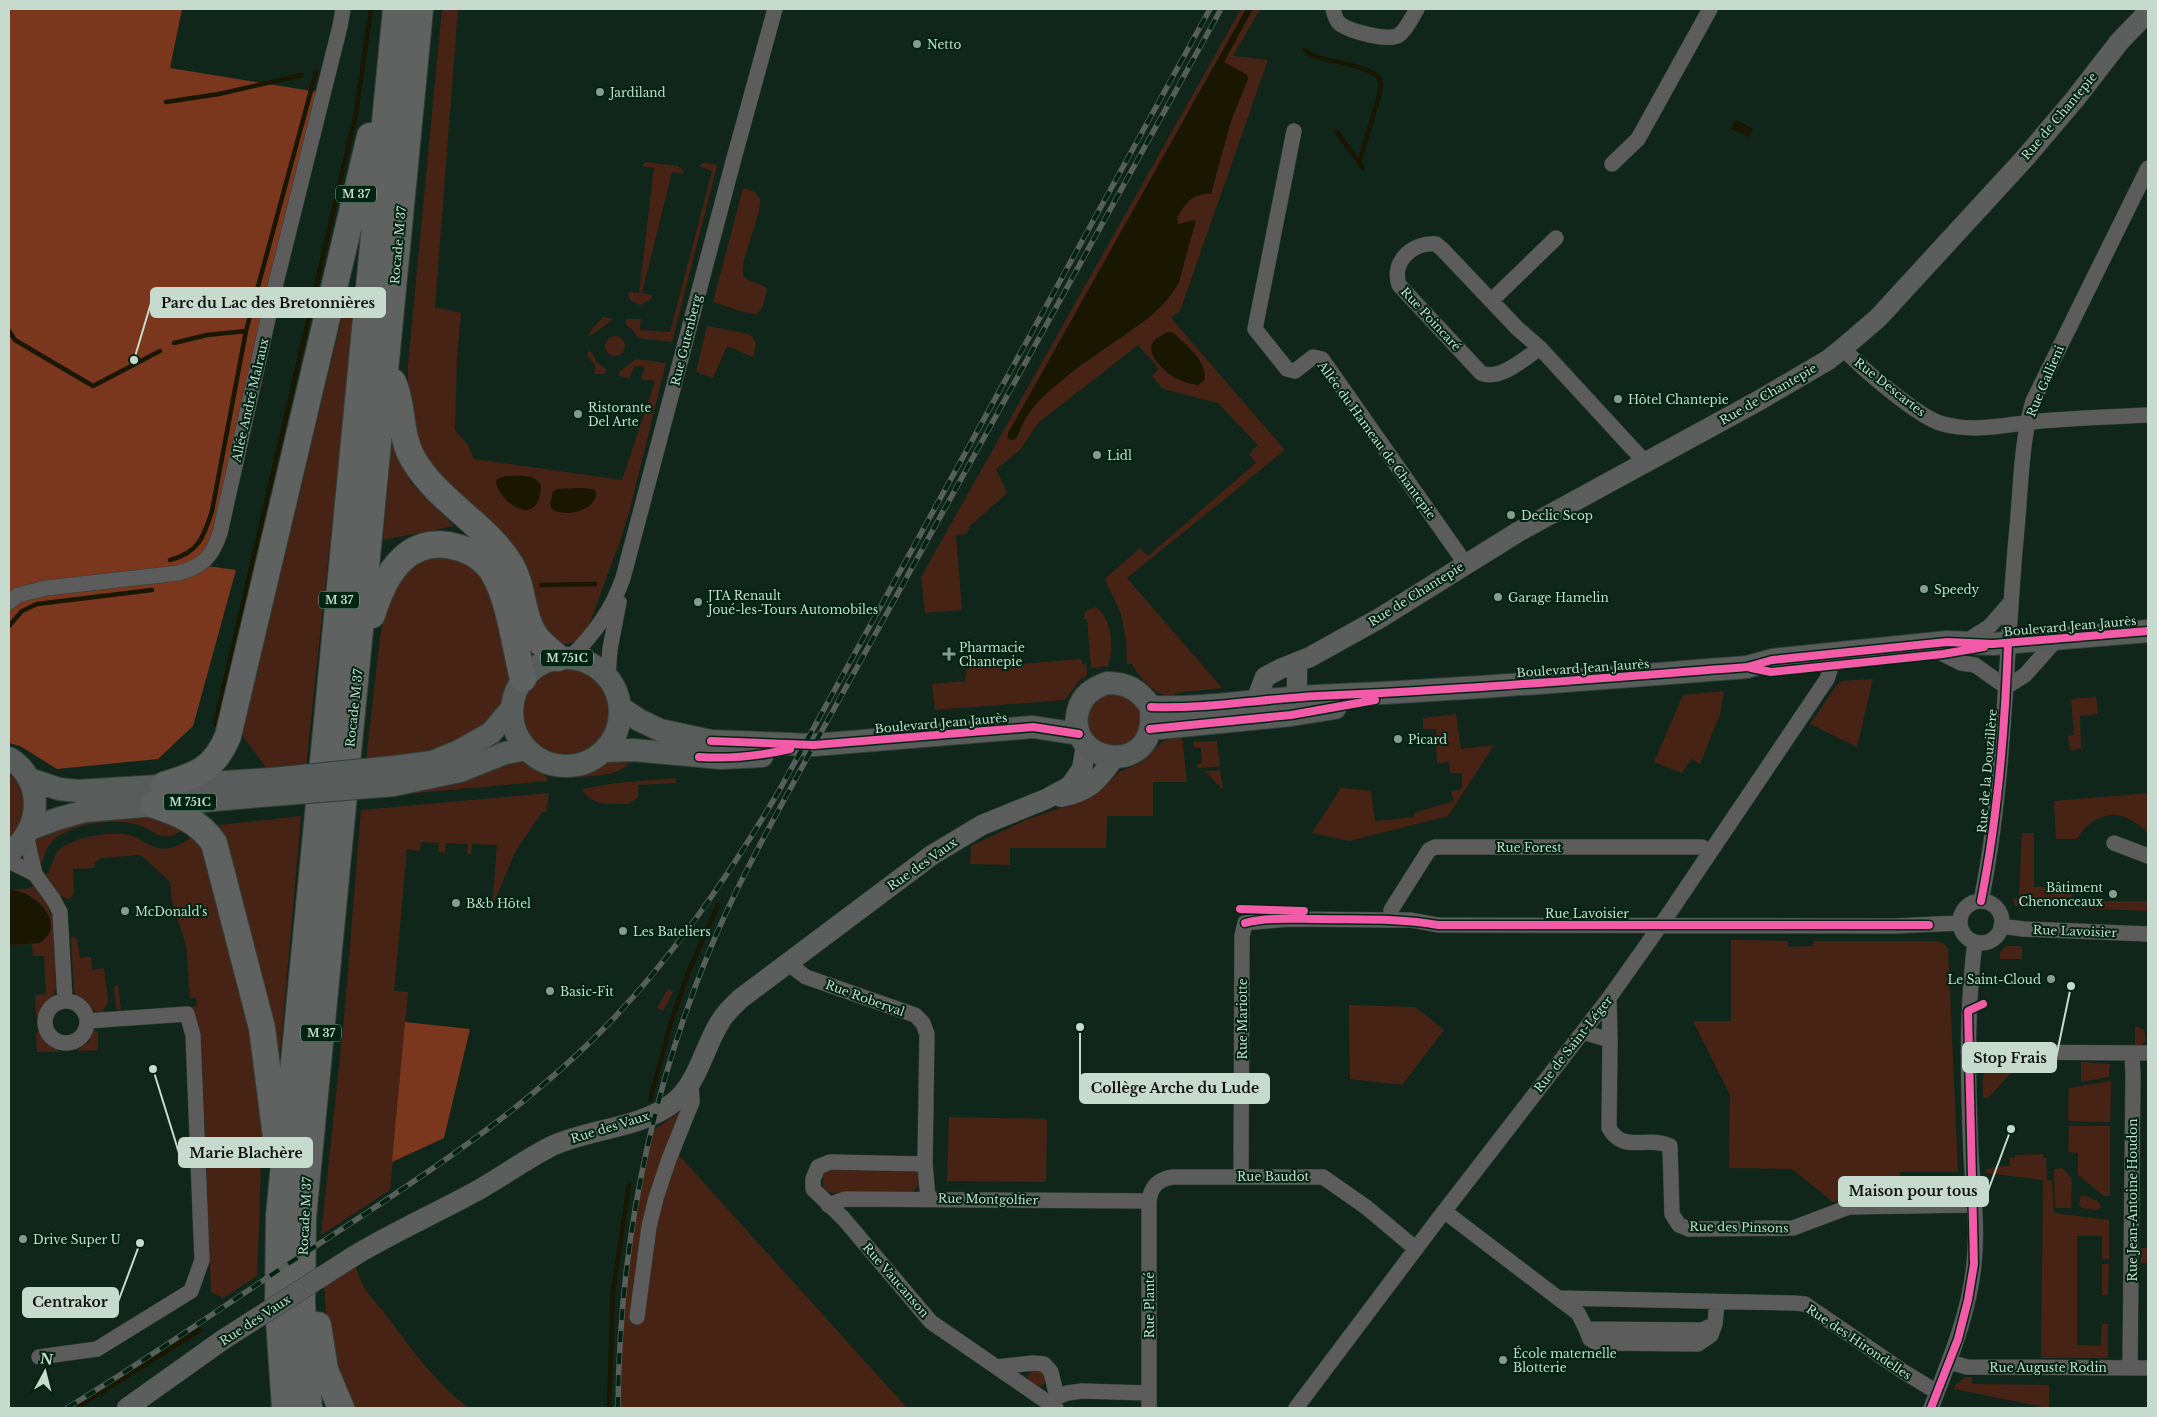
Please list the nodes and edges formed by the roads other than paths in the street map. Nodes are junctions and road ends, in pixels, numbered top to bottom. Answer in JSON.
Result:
{"nodes":[{"id":1,"x":343,"y":9,"type":"edge"},
{"id":2,"x":396,"y":9,"type":"edge"},
{"id":3,"x":420,"y":9,"type":"edge"},
{"id":4,"x":775,"y":9,"type":"edge"},
{"id":5,"x":1333,"y":9,"type":"edge"},
{"id":6,"x":1417,"y":9,"type":"edge"},
{"id":7,"x":1710,"y":9,"type":"edge"},
{"id":8,"x":2148,"y":12,"type":"edge"},
{"id":9,"x":393,"y":41,"type":"junction"},
{"id":10,"x":1294,"y":131,"type":"dead end"},
{"id":11,"x":1612,"y":164,"type":"dead end"},
{"id":12,"x":2148,"y":168,"type":"edge"},
{"id":13,"x":1556,"y":238,"type":"dead end"},
{"id":14,"x":1491,"y":301,"type":"junction"},
{"id":15,"x":1540,"y":348,"type":"junction"},
{"id":16,"x":1843,"y":348,"type":"junction"},
{"id":17,"x":386,"y":366,"type":"junction"},
{"id":18,"x":2148,"y":415,"type":"edge"},
{"id":19,"x":2027,"y":422,"type":"junction"},
{"id":20,"x":1645,"y":462,"type":"junction"},
{"id":21,"x":1465,"y":563,"type":"junction"},
{"id":22,"x":623,"y":578,"type":"junction"},
{"id":23,"x":9,"y":602,"type":"edge"},
{"id":24,"x":2010,"y":604,"type":"junction"},
{"id":25,"x":2148,"y":631,"type":"edge"},
{"id":26,"x":2057,"y":639,"type":"junction"},
{"id":27,"x":1965,"y":642,"type":"junction"},
{"id":28,"x":2001,"y":643,"type":"junction"},
{"id":29,"x":1943,"y":654,"type":"junction"},
{"id":30,"x":359,"y":658,"type":"junction"},
{"id":31,"x":564,"y":658,"type":"junction"},
{"id":32,"x":1297,"y":662,"type":"junction"},
{"id":33,"x":1747,"y":667,"type":"junction"},
{"id":34,"x":1831,"y":667,"type":"junction"},
{"id":35,"x":608,"y":676,"type":"junction"},
{"id":36,"x":523,"y":679,"type":"junction"},
{"id":37,"x":2006,"y":687,"type":"junction"},
{"id":38,"x":1256,"y":701,"type":"junction"},
{"id":39,"x":1151,"y":707,"type":"junction"},
{"id":40,"x":1291,"y":707,"type":"junction"},
{"id":41,"x":512,"y":708,"type":"junction"},
{"id":42,"x":621,"y":708,"type":"junction"},
{"id":43,"x":1078,"y":709,"type":"junction"},
{"id":44,"x":1034,"y":727,"type":"junction"},
{"id":45,"x":1150,"y":729,"type":"junction"},
{"id":46,"x":1082,"y":739,"type":"junction"},
{"id":47,"x":805,"y":745,"type":"junction"},
{"id":48,"x":527,"y":749,"type":"junction"},
{"id":49,"x":604,"y":751,"type":"junction"},
{"id":50,"x":1115,"y":757,"type":"junction"},
{"id":51,"x":9,"y":758,"type":"edge"},
{"id":52,"x":394,"y":776,"type":"junction"},
{"id":53,"x":29,"y":779,"type":"junction"},
{"id":54,"x":159,"y":795,"type":"junction"},
{"id":55,"x":1046,"y":799,"type":"junction"},
{"id":56,"x":28,"y":832,"type":"junction"},
{"id":57,"x":2114,"y":843,"type":"dead end"},
{"id":58,"x":9,"y":852,"type":"edge"},
{"id":59,"x":1710,"y":852,"type":"junction"},
{"id":60,"x":2148,"y":856,"type":"edge"},
{"id":61,"x":9,"y":861,"type":"edge"},
{"id":62,"x":34,"y":874,"type":"junction"},
{"id":63,"x":1981,"y":901,"type":"junction"},
{"id":64,"x":1391,"y":920,"type":"junction"},
{"id":65,"x":1960,"y":922,"type":"junction"},
{"id":66,"x":1245,"y":923,"type":"joint"},
{"id":67,"x":1661,"y":925,"type":"junction"},
{"id":68,"x":2002,"y":926,"type":"junction"},
{"id":69,"x":2148,"y":934,"type":"edge"},
{"id":70,"x":1975,"y":942,"type":"junction"},
{"id":71,"x":787,"y":963,"type":"junction"},
{"id":72,"x":1609,"y":998,"type":"junction"},
{"id":73,"x":66,"y":1001,"type":"junction"},
{"id":74,"x":87,"y":1021,"type":"junction"},
{"id":75,"x":1583,"y":1032,"type":"junction"},
{"id":76,"x":1610,"y":1040,"type":"junction"},
{"id":77,"x":2148,"y":1042,"type":"edge"},
{"id":78,"x":1968,"y":1052,"type":"junction"},
{"id":79,"x":2132,"y":1053,"type":"junction"},
{"id":80,"x":2148,"y":1053,"type":"edge"},
{"id":81,"x":691,"y":1080,"type":"junction"},
{"id":82,"x":925,"y":1164,"type":"junction"},
{"id":83,"x":307,"y":1173,"type":"junction"},
{"id":84,"x":1241,"y":1176,"type":"junction"},
{"id":85,"x":282,"y":1190,"type":"junction"},
{"id":86,"x":928,"y":1199,"type":"junction"},
{"id":87,"x":1149,"y":1201,"type":"junction"},
{"id":88,"x":828,"y":1205,"type":"junction"},
{"id":89,"x":1973,"y":1206,"type":"junction"},
{"id":90,"x":1444,"y":1211,"type":"junction"},
{"id":91,"x":1416,"y":1249,"type":"junction"},
{"id":92,"x":1558,"y":1298,"type":"junction"},
{"id":93,"x":1717,"y":1302,"type":"junction"},
{"id":94,"x":638,"y":1316,"type":"dead end"},
{"id":95,"x":38,"y":1356,"type":"dead end"},
{"id":96,"x":1949,"y":1362,"type":"junction"},
{"id":97,"x":996,"y":1367,"type":"junction"},
{"id":98,"x":2130,"y":1368,"type":"junction"},
{"id":99,"x":2148,"y":1368,"type":"edge"},
{"id":100,"x":1937,"y":1392,"type":"junction"},
{"id":101,"x":1148,"y":1393,"type":"junction"},
{"id":102,"x":1055,"y":1403,"type":"edge"},
{"id":103,"x":127,"y":1408,"type":"edge"},
{"id":104,"x":285,"y":1408,"type":"edge"},
{"id":105,"x":309,"y":1408,"type":"edge"},
{"id":106,"x":340,"y":1408,"type":"edge"},
{"id":107,"x":1149,"y":1408,"type":"edge"},
{"id":108,"x":1296,"y":1408,"type":"edge"},
{"id":109,"x":1931,"y":1408,"type":"edge"}],
"edges":[{"from":1,"to":23,"type":"street","name":"Allée André Malraux"},
{"from":2,"to":9,"type":"highway","name":"Rocade M 37","number":"M 37"},
{"from":3,"to":17,"type":"highway","name":"Rocade M 37","number":"M 37"},
{"from":4,"to":22,"type":"street","name":"Rue Gutenberg"},
{"from":5,"to":6,"type":"street"},
{"from":7,"to":11,"type":"street"},
{"from":8,"to":16,"type":"street","name":"Rue de Chantepie"},
{"from":9,"to":54,"type":"highway","number":"M 37"},
{"from":9,"to":85,"type":"highway","name":"Rocade M 37","number":"M 37"},
{"from":10,"to":21,"type":"street","name":"Allée du Hameau de Chantepie"},
{"from":12,"to":19,"type":"street","name":"Rue Gallieni"},
{"from":13,"to":14,"type":"street"},
{"from":14,"to":15,"type":"street","name":"Rue Poincaré"},
{"from":14,"to":15,"type":"street","name":"Rue Poincaré"},
{"from":15,"to":20,"type":"street","name":"Rue Poincaré"},
{"from":16,"to":19,"type":"street","name":"Rue Descartes"},
{"from":16,"to":20,"type":"street","name":"Rue de Chantepie"},
{"from":17,"to":30,"type":"highway","name":"Rocade M 37","number":"M 37"},
{"from":17,"to":31,"type":"highway","number":"M 37"},
{"from":18,"to":19,"type":"street","name":"Rue Descartes"},
{"from":19,"to":24,"type":"street","name":"Rue Gallieni"},
{"from":20,"to":21,"type":"street","name":"Rue de Chantepie"},
{"from":21,"to":32,"type":"street","name":"Rue de Chantepie"},
{"from":22,"to":31,"type":"street","name":"Rue Gutenberg"},
{"from":22,"to":35,"type":"street"},
{"from":24,"to":27,"type":"street"},
{"from":24,"to":28,"type":"street","name":"Rue Gallieni"},
{"from":25,"to":26,"type":"main road","name":"Boulevard Jean Jaurès"},
{"from":26,"to":28,"type":"main road","name":"Boulevard Jean Jaurès"},
{"from":26,"to":37,"type":"street"},
{"from":27,"to":28,"type":"main road","name":"Boulevard Jean Jaurès"},
{"from":27,"to":33,"type":"main road","name":"Boulevard Jean Jaurès"},
{"from":28,"to":29,"type":"main road","name":"Boulevard Jean Jaurès"},
{"from":28,"to":37,"type":"street","name":"Rue de la Douzillère"},
{"from":29,"to":34,"type":"main road","name":"Boulevard Jean Jaurès"},
{"from":29,"to":37,"type":"street"},
{"from":30,"to":36,"type":"highway","number":"M 37"},
{"from":30,"to":83,"type":"highway","name":"Rocade M 37","number":"M 37"},
{"from":31,"to":35,"type":"main road","number":"M 751C"},
{"from":31,"to":36,"type":"main road","number":"M 751C"},
{"from":32,"to":38,"type":"street","name":"Rue de Chantepie"},
{"from":32,"to":40,"type":"street"},
{"from":33,"to":34,"type":"main road","name":"Boulevard Jean Jaurès"},
{"from":33,"to":40,"type":"main road","name":"Boulevard Jean Jaurès"},
{"from":34,"to":59,"type":"street","name":"Rue de Saint-Léger"},
{"from":35,"to":42,"type":"main road","number":"M 751C"},
{"from":36,"to":41,"type":"main road","number":"M 751C"},
{"from":37,"to":63,"type":"street","name":"Rue de la Douzillère"},
{"from":38,"to":39,"type":"main road","name":"Boulevard Jean Jaurès"},
{"from":38,"to":40,"type":"main road","name":"Boulevard Jean Jaurès"},
{"from":39,"to":43,"type":"main road"},
{"from":39,"to":45,"type":"main road"},
{"from":40,"to":45,"type":"main road","name":"Boulevard Jean Jaurès"},
{"from":41,"to":48,"type":"main road","number":"M 751C"},
{"from":41,"to":52,"type":"main road","number":"M 751C"},
{"from":42,"to":47,"type":"main road","name":"Boulevard Jean Jaurès"},
{"from":42,"to":49,"type":"main road","number":"M 751C"},
{"from":43,"to":44,"type":"main road","name":"Boulevard Jean Jaurès"},
{"from":43,"to":46,"type":"main road"},
{"from":44,"to":46,"type":"main road","name":"Boulevard Jean Jaurès"},
{"from":44,"to":47,"type":"main road","name":"Boulevard Jean Jaurès"},
{"from":45,"to":50,"type":"main road"},
{"from":46,"to":50,"type":"main road"},
{"from":46,"to":55,"type":"street","name":"Rue des Vaux"},
{"from":47,"to":49,"type":"main road","name":"Boulevard Jean Jaurès"},
{"from":48,"to":49,"type":"main road","number":"M 751C"},
{"from":48,"to":52,"type":"main road","number":"M 751C"},
{"from":50,"to":55,"type":"street","name":"Rue des Vaux"},
{"from":51,"to":53,"type":"main road","number":"M 751C"},
{"from":52,"to":54,"type":"main road","number":"M 751C","bridge":true},
{"from":53,"to":54,"type":"main road","number":"M 751C"},
{"from":53,"to":56,"type":"main road","number":"M 751C"},
{"from":54,"to":56,"type":"main road","number":"M 751C"},
{"from":54,"to":85,"type":"highway","number":"M 37"},
{"from":55,"to":71,"type":"street","name":"Rue des Vaux"},
{"from":56,"to":58,"type":"main road","number":"M 751C"},
{"from":56,"to":62,"type":"street"},
{"from":57,"to":60,"type":"street"},
{"from":59,"to":64,"type":"street","name":"Rue Forest"},
{"from":59,"to":67,"type":"street","name":"Rue de Saint-Léger"},
{"from":61,"to":62,"type":"street"},
{"from":62,"to":73,"type":"street"},
{"from":63,"to":65,"type":"street"},
{"from":63,"to":68,"type":"street"},
{"from":64,"to":66,"type":"street","name":"Rue Lavoisier"},
{"from":64,"to":67,"type":"street","name":"Rue Lavoisier"},
{"from":65,"to":67,"type":"street","name":"Rue Lavoisier"},
{"from":65,"to":70,"type":"street"},
{"from":66,"to":84,"type":"street","name":"Rue Mariotte"},
{"from":67,"to":72,"type":"street","name":"Rue de Saint-Léger"},
{"from":68,"to":69,"type":"street","name":"Rue Lavoisier"},
{"from":68,"to":70,"type":"street"},
{"from":70,"to":78,"type":"street"},
{"from":71,"to":81,"type":"street","name":"Rue des Vaux"},
{"from":71,"to":82,"type":"street","name":"Rue Roberval"},
{"from":72,"to":75,"type":"street","name":"Rue de Saint-Léger"},
{"from":72,"to":76,"type":"street","name":"Rue des Pinsons"},
{"from":73,"to":74,"type":"street"},
{"from":73,"to":74,"type":"street"},
{"from":74,"to":95,"type":"street"},
{"from":75,"to":76,"type":"street"},
{"from":75,"to":90,"type":"street","name":"Rue de Saint-Léger"},
{"from":76,"to":89,"type":"street","name":"Rue des Pinsons"},
{"from":77,"to":79,"type":"street"},
{"from":78,"to":79,"type":"street"},
{"from":78,"to":89,"type":"street"},
{"from":79,"to":80,"type":"street"},
{"from":79,"to":98,"type":"street","name":"Rue Jean-Antoine Houdon"},
{"from":81,"to":94,"type":"street"},
{"from":81,"to":103,"type":"street","name":"Rue des Vaux","bridge":true},
{"from":82,"to":86,"type":"street","name":"Rue Roberval"},
{"from":82,"to":88,"type":"street","name":"Rue Vaucanson"},
{"from":83,"to":105,"type":"highway","name":"Rocade M 37","number":"M 37"},
{"from":83,"to":106,"type":"highway"},
{"from":84,"to":87,"type":"street","name":"Rue Baudot"},
{"from":84,"to":91,"type":"street","name":"Rue Baudot"},
{"from":85,"to":104,"type":"highway","name":"Rocade M 37","number":"M 37"},
{"from":86,"to":87,"type":"street","name":"Rue Montgolfier"},
{"from":86,"to":88,"type":"street","name":"Rue Montgolfier"},
{"from":87,"to":101,"type":"street","name":"Rue Planté"},
{"from":88,"to":97,"type":"street","name":"Rue Vaucanson"},
{"from":89,"to":96,"type":"street"},
{"from":90,"to":91,"type":"street","name":"Rue de Saint-Léger"},
{"from":90,"to":92,"type":"street"},
{"from":91,"to":108,"type":"street","name":"Rue de Saint-Léger"},
{"from":92,"to":93,"type":"street","name":"Rue des Hirondelles"},
{"from":92,"to":93,"type":"street"},
{"from":93,"to":100,"type":"street","name":"Rue des Hirondelles"},
{"from":96,"to":98,"type":"street","name":"Rue Auguste Rodin"},
{"from":96,"to":100,"type":"street"},
{"from":97,"to":102,"type":"street","name":"Rue Vaucanson"},
{"from":97,"to":102,"type":"street"},
{"from":98,"to":99,"type":"street","name":"Rue Auguste Rodin"},
{"from":100,"to":109,"type":"street"},
{"from":101,"to":102,"type":"street"},
{"from":101,"to":107,"type":"street","name":"Rue Planté"}]}
